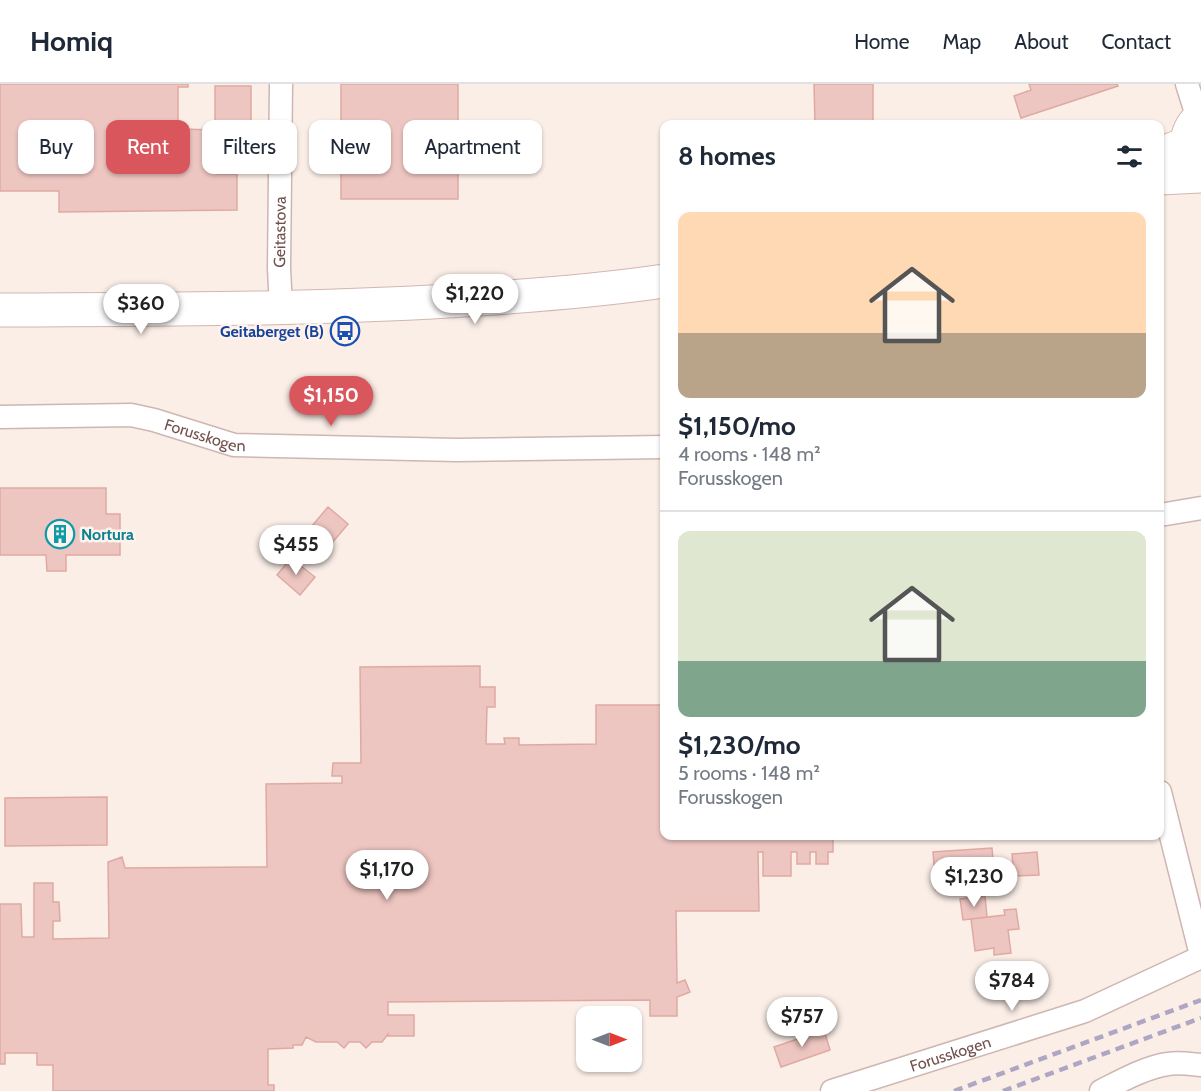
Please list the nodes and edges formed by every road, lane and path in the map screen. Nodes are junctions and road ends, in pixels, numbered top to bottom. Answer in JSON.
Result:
{"nodes":[{"id":1,"x":281,"y":84,"type":"edge"},
{"id":2,"x":1187,"y":84,"type":"edge"},
{"id":3,"x":1186,"y":134,"type":"edge"},
{"id":4,"x":1201,"y":175,"type":"edge"},
{"id":5,"x":1164,"y":178,"type":"edge"},
{"id":6,"x":660,"y":281,"type":"edge"},
{"id":7,"x":281,"y":308,"type":"junction"},
{"id":8,"x":0,"y":310,"type":"edge"},
{"id":9,"x":0,"y":417,"type":"edge"},
{"id":10,"x":660,"y":447,"type":"edge"},
{"id":11,"x":1201,"y":508,"type":"edge"},
{"id":12,"x":1164,"y":514,"type":"edge"},
{"id":13,"x":1164,"y":808,"type":"edge"},
{"id":14,"x":1201,"y":956,"type":"edge"},
{"id":15,"x":1201,"y":1065,"type":"edge"},
{"id":16,"x":832,"y":1091,"type":"edge"},
{"id":17,"x":1101,"y":1091,"type":"edge"}],
"edges":[{"from":1,"to":7,"type":"street","name":"Geitastova"},
{"from":2,"to":3,"type":"street"},
{"from":3,"to":4,"type":"main road"},
{"from":4,"to":5,"type":"main road"},
{"from":6,"to":7,"type":"main road"},
{"from":7,"to":8,"type":"main road"},
{"from":9,"to":10,"type":"street","name":"Forusskogen"},
{"from":11,"to":12,"type":"street"},
{"from":13,"to":14,"type":"street","name":"Forusskogen"},
{"from":14,"to":16,"type":"street","name":"Forusskogen"},
{"from":15,"to":17,"type":"street"}]}
